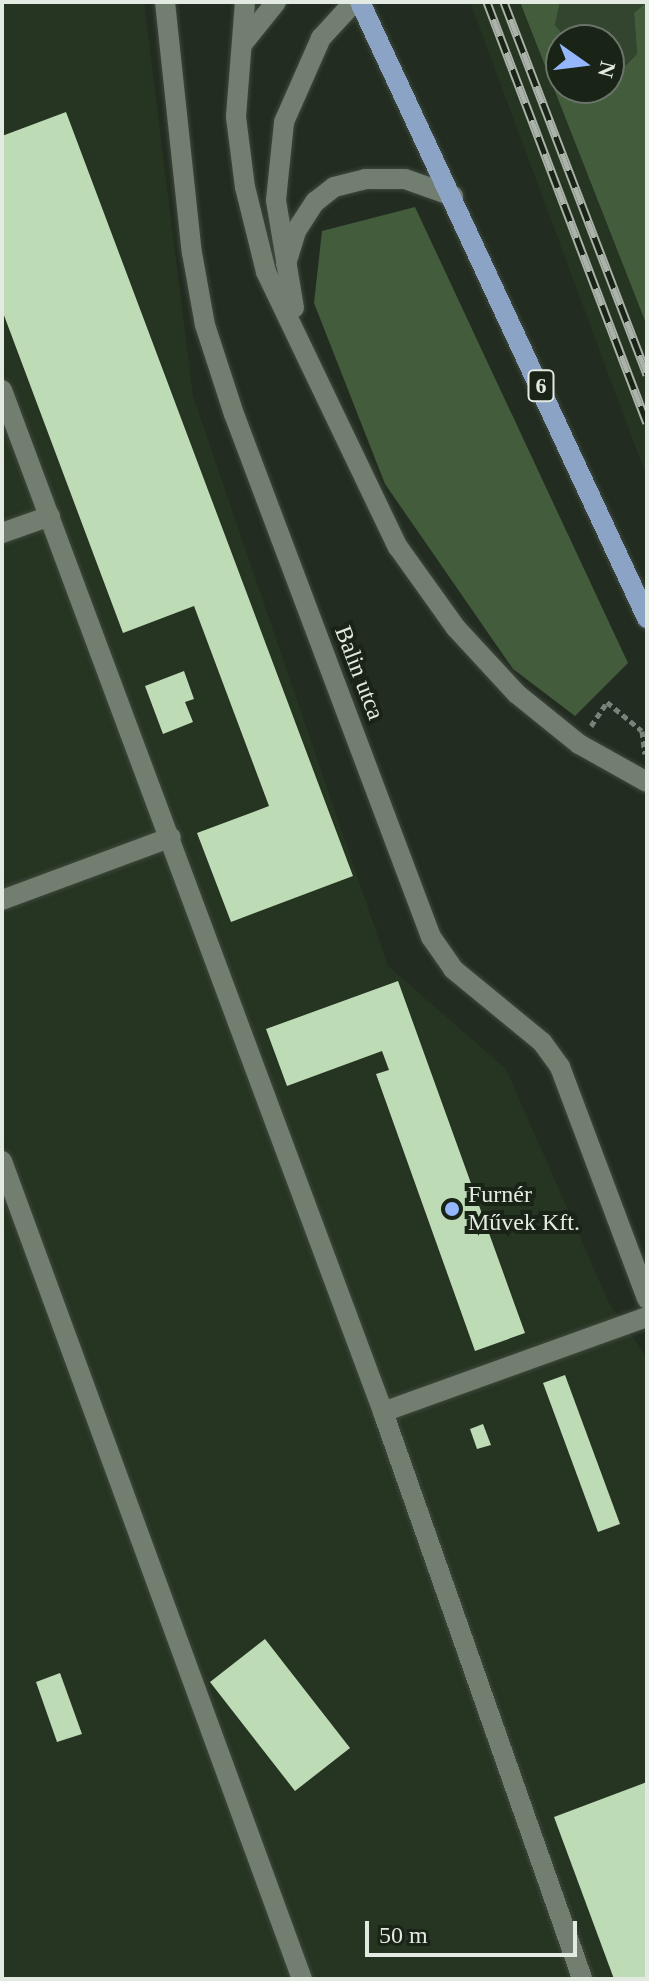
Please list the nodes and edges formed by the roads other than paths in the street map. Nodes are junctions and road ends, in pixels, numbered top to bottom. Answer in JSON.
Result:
{"nodes":[{"id":1,"x":165,"y":2,"type":"edge"},
{"id":2,"x":245,"y":2,"type":"edge"},
{"id":3,"x":276,"y":2,"type":"edge"},
{"id":4,"x":354,"y":2,"type":"edge"},
{"id":5,"x":360,"y":2,"type":"edge"},
{"id":6,"x":240,"y":48,"type":"junction"},
{"id":7,"x":453,"y":196,"type":"junction"},
{"id":8,"x":284,"y":272,"type":"junction"},
{"id":9,"x":306,"y":354,"type":"junction"},
{"id":10,"x":2,"y":390,"type":"edge"},
{"id":11,"x":50,"y":516,"type":"junction"},
{"id":12,"x":2,"y":533,"type":"edge"},
{"id":13,"x":647,"y":618,"type":"edge"},
{"id":14,"x":647,"y":782,"type":"edge"},
{"id":15,"x":171,"y":837,"type":"junction"},
{"id":16,"x":2,"y":900,"type":"edge"},
{"id":17,"x":2,"y":1161,"type":"edge"},
{"id":18,"x":647,"y":1299,"type":"edge"},
{"id":19,"x":647,"y":1317,"type":"edge"},
{"id":20,"x":383,"y":1412,"type":"junction"},
{"id":21,"x":582,"y":1978,"type":"edge"},
{"id":22,"x":302,"y":1979,"type":"edge"}],
"edges":[{"from":1,"to":18,"type":"street","name":"Balin utca"},
{"from":2,"to":6,"type":"street"},
{"from":3,"to":6,"type":"street"},
{"from":4,"to":8,"type":"street"},
{"from":5,"to":7,"type":"main road","number":"6"},
{"from":6,"to":9,"type":"street"},
{"from":7,"to":8,"type":"street"},
{"from":7,"to":13,"type":"main road","number":"6"},
{"from":8,"to":9,"type":"street"},
{"from":9,"to":14,"type":"street"},
{"from":10,"to":11,"type":"street"},
{"from":11,"to":12,"type":"street"},
{"from":11,"to":15,"type":"street"},
{"from":15,"to":16,"type":"street"},
{"from":15,"to":20,"type":"street"},
{"from":17,"to":22,"type":"street"},
{"from":19,"to":20,"type":"street"},
{"from":20,"to":21,"type":"street"}]}
